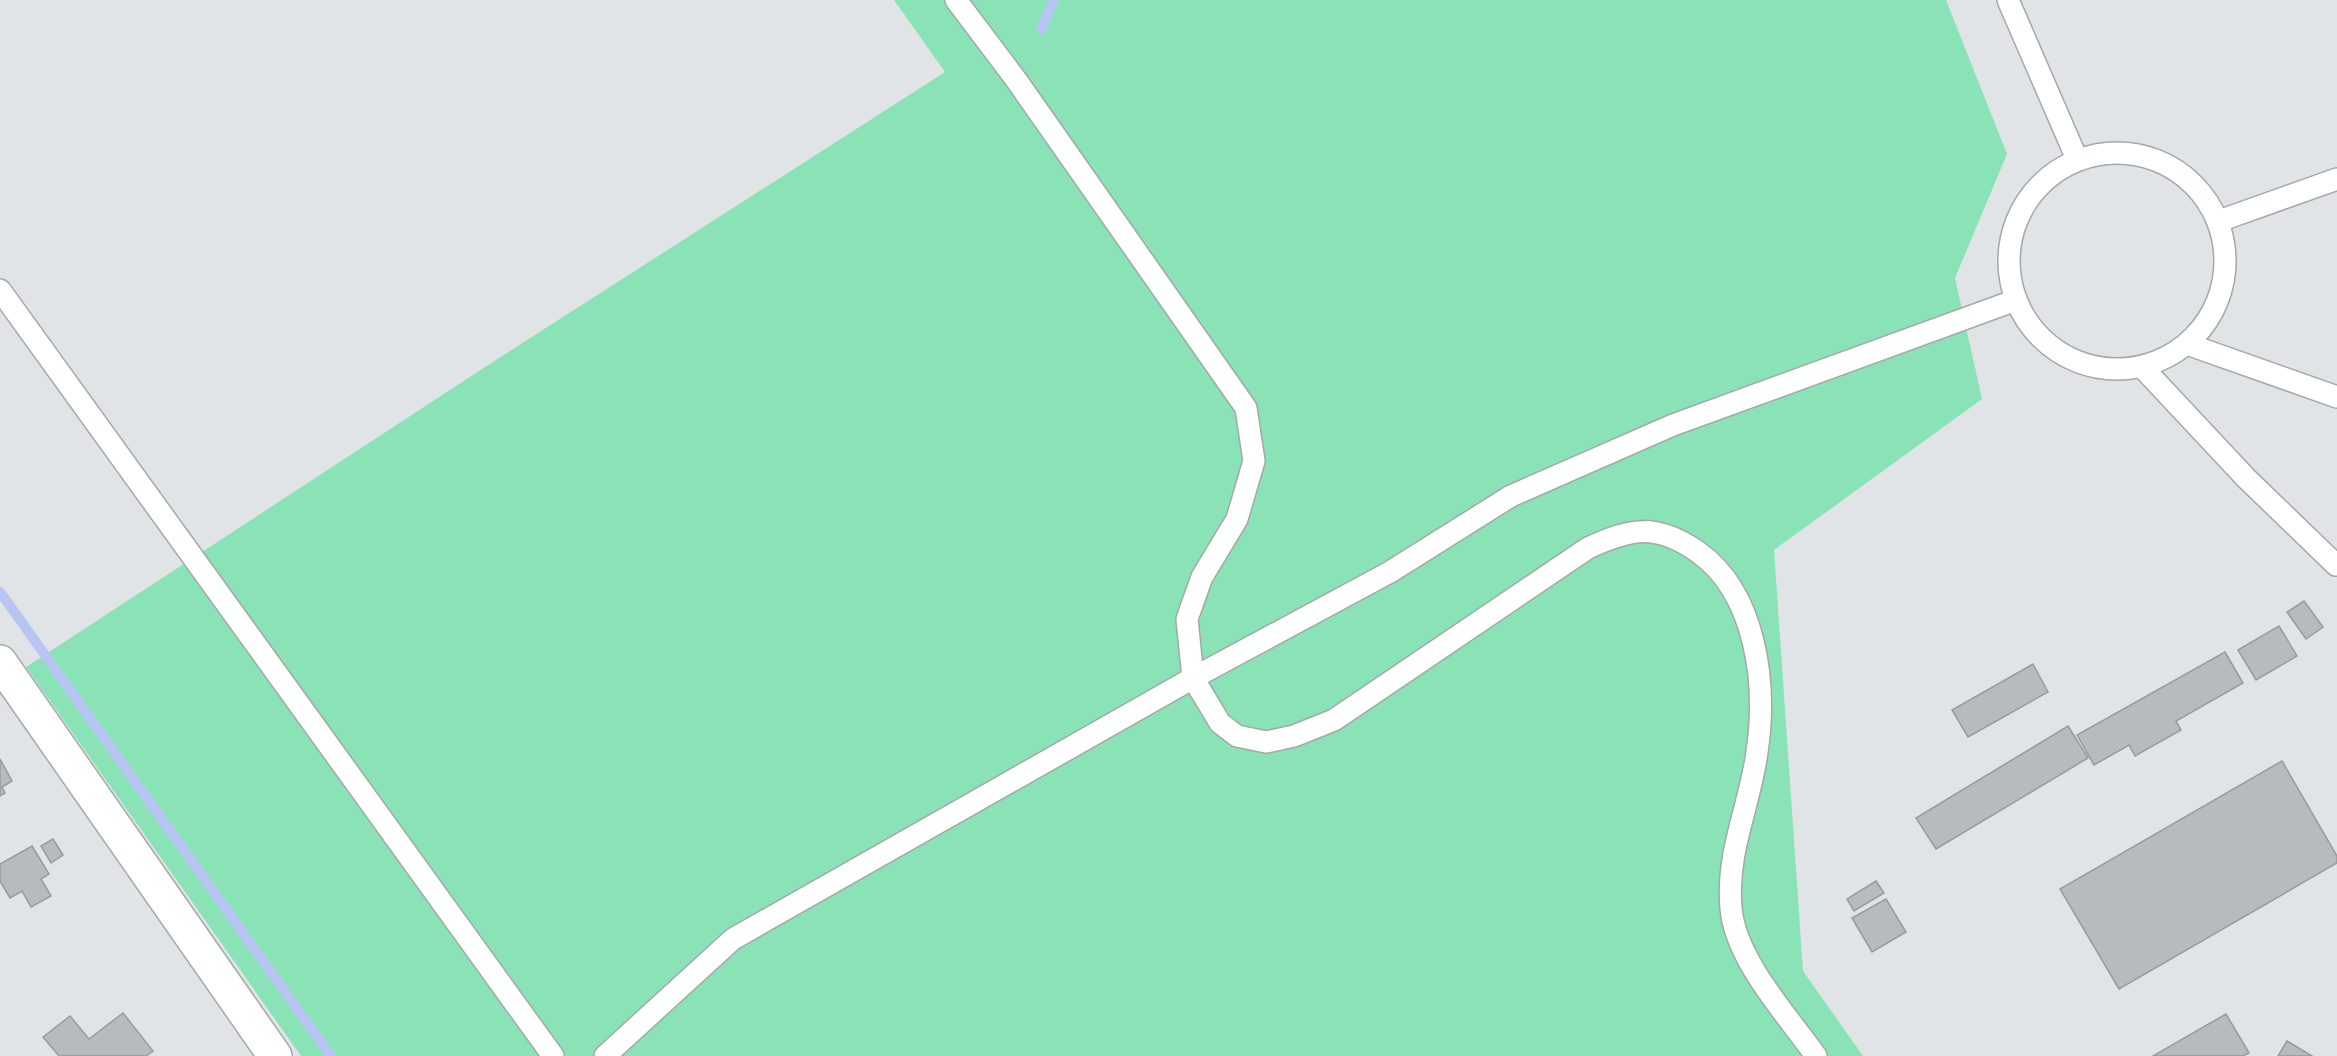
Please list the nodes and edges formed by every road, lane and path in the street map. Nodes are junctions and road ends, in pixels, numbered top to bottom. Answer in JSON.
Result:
{"nodes":[{"id":1,"x":956,"y":0,"type":"edge"},
{"id":2,"x":2008,"y":0,"type":"edge"},
{"id":3,"x":2078,"y":159,"type":"junction"},
{"id":4,"x":2337,"y":179,"type":"edge"},
{"id":5,"x":2219,"y":221,"type":"junction"},
{"id":6,"x":0,"y":290,"type":"edge"},
{"id":7,"x":2016,"y":300,"type":"junction"},
{"id":8,"x":2187,"y":345,"type":"junction"},
{"id":9,"x":2143,"y":368,"type":"junction"},
{"id":10,"x":2337,"y":397,"type":"edge"},
{"id":11,"x":2336,"y":565,"type":"edge"},
{"id":12,"x":0,"y":662,"type":"edge"},
{"id":13,"x":1193,"y":678,"type":"junction"},
{"id":14,"x":275,"y":1056,"type":"edge"},
{"id":15,"x":553,"y":1056,"type":"edge"},
{"id":16,"x":605,"y":1056,"type":"edge"},
{"id":17,"x":1816,"y":1056,"type":"edge"}],
"edges":[{"from":1,"to":13,"type":"lane"},
{"from":2,"to":3,"type":"lane"},
{"from":3,"to":5,"type":"lane"},
{"from":3,"to":7,"type":"lane"},
{"from":4,"to":5,"type":"lane"},
{"from":5,"to":8,"type":"lane"},
{"from":6,"to":15,"type":"lane"},
{"from":7,"to":9,"type":"lane"},
{"from":7,"to":13,"type":"lane"},
{"from":8,"to":9,"type":"lane"},
{"from":8,"to":10,"type":"lane"},
{"from":9,"to":11,"type":"lane"},
{"from":12,"to":14,"type":"street"},
{"from":13,"to":16,"type":"lane"},
{"from":13,"to":17,"type":"lane"}]}
